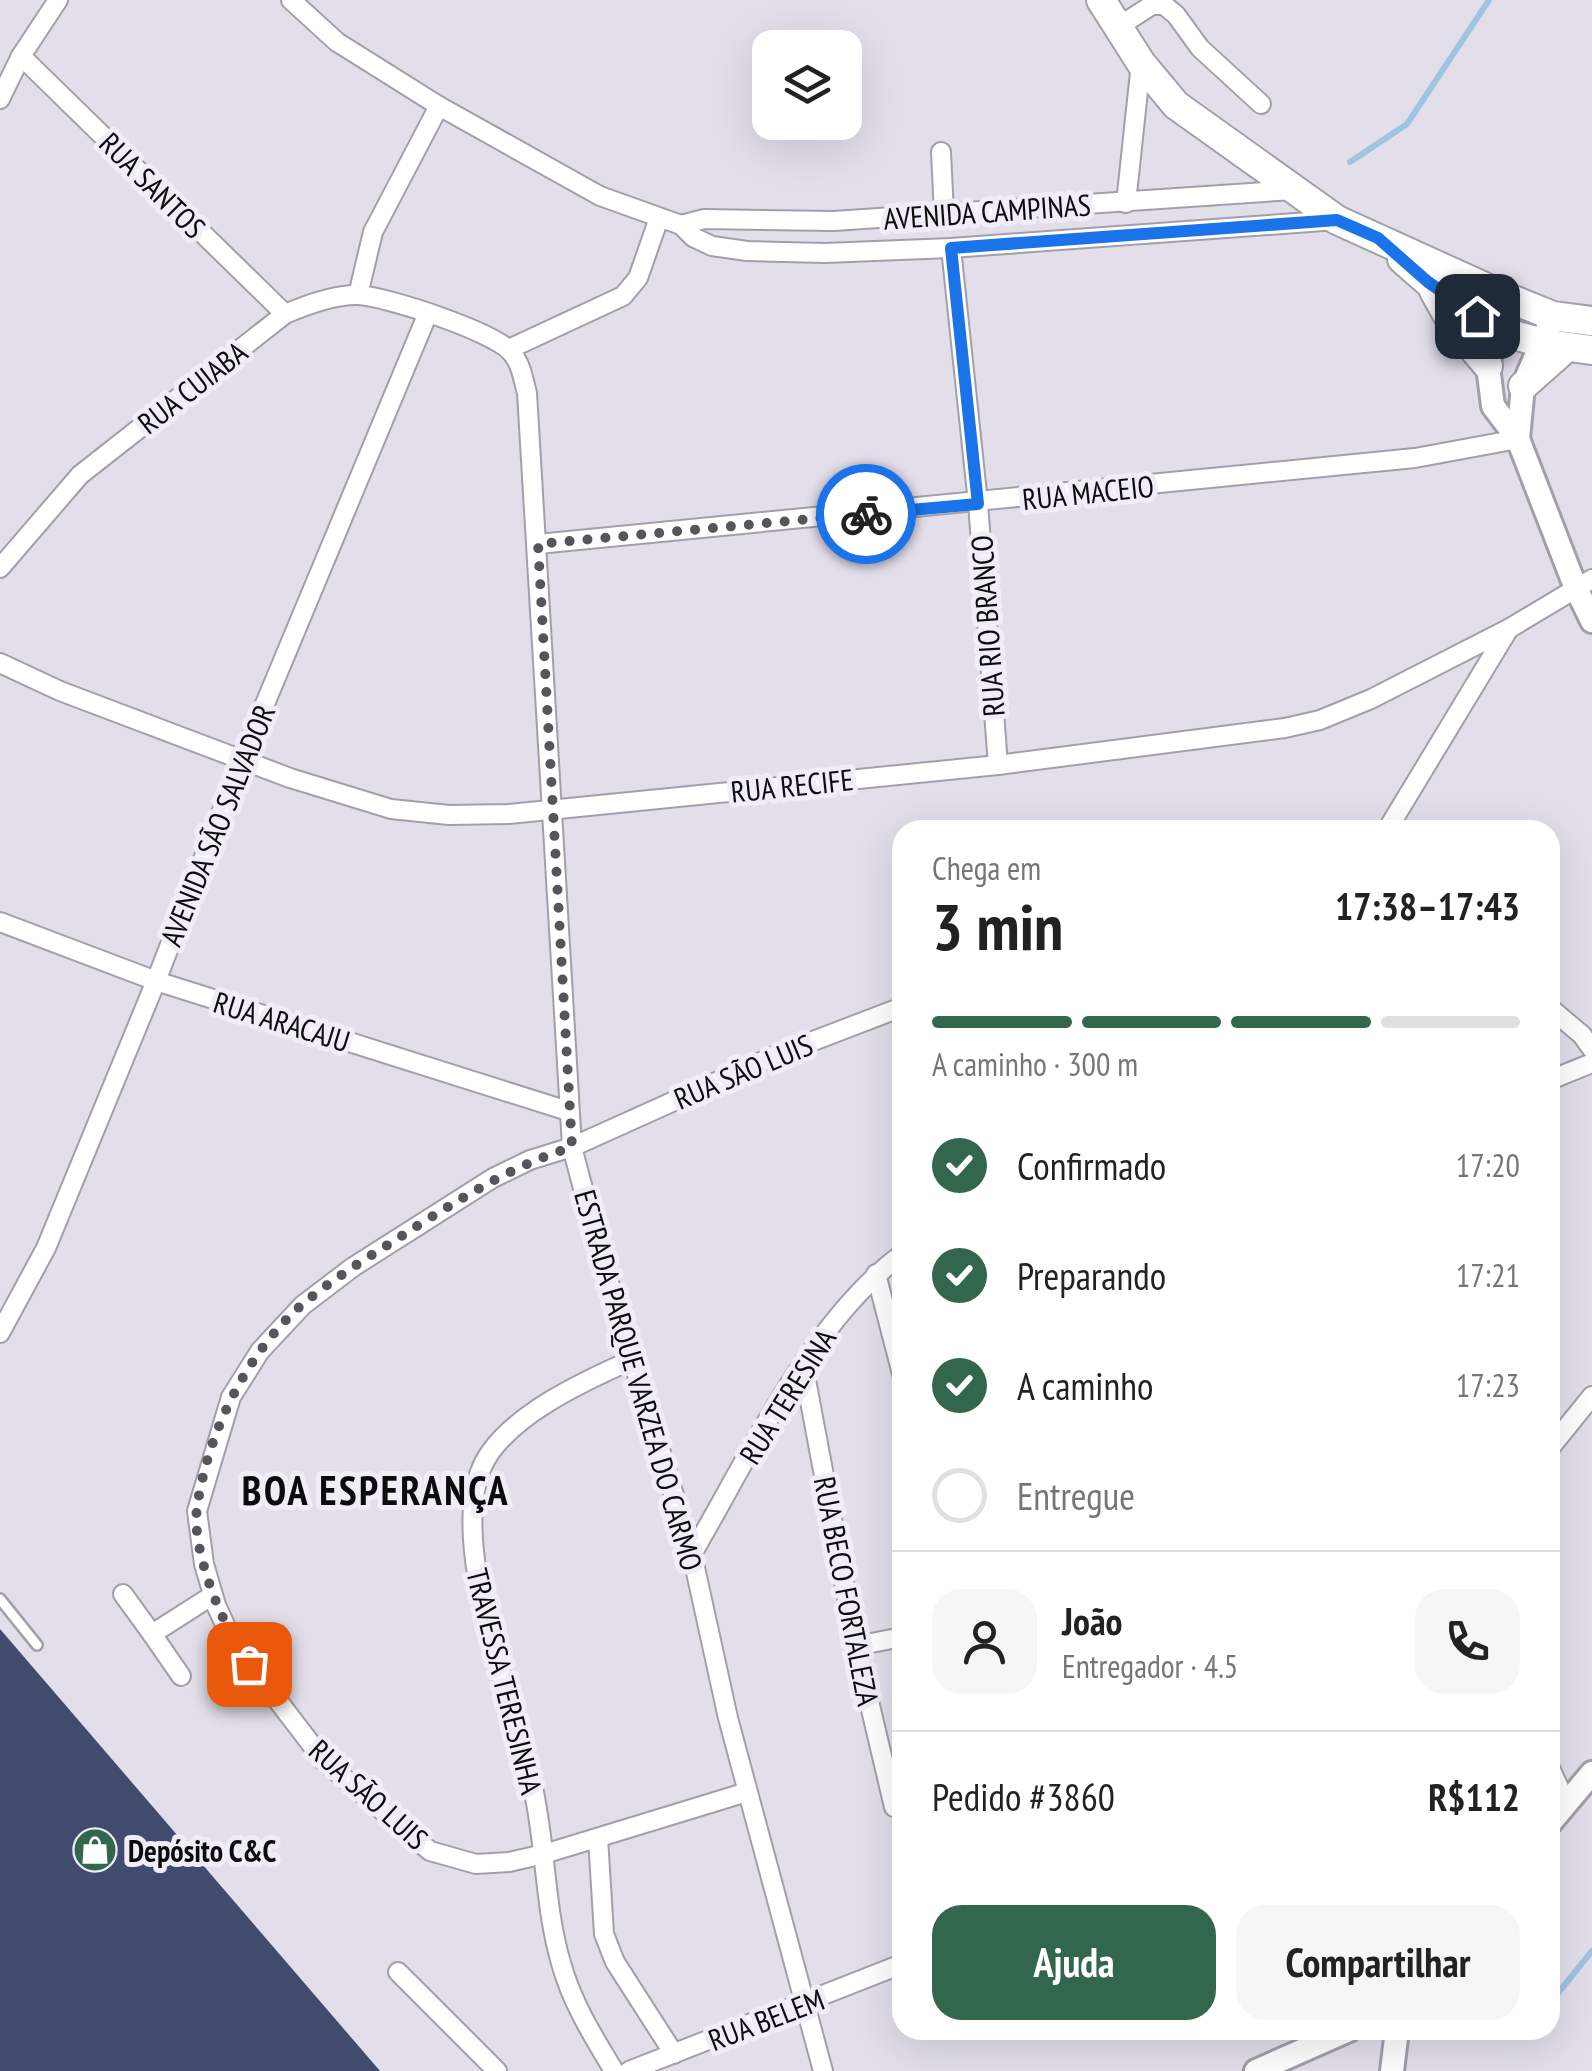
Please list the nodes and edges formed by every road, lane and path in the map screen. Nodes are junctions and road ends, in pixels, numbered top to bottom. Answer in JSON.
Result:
{"nodes":[{"id":1,"x":58,"y":0,"type":"edge"},
{"id":2,"x":291,"y":0,"type":"edge"},
{"id":3,"x":1101,"y":0,"type":"edge"},
{"id":4,"x":1118,"y":27,"type":"junction"},
{"id":5,"x":22,"y":56,"type":"junction"},
{"id":6,"x":1142,"y":63,"type":"junction"},
{"id":7,"x":0,"y":99,"type":"edge"},
{"id":8,"x":1261,"y":104,"type":"dead end"},
{"id":9,"x":440,"y":106,"type":"junction"},
{"id":10,"x":941,"y":152,"type":"dead end"},
{"id":11,"x":1293,"y":190,"type":"junction"},
{"id":12,"x":1126,"y":202,"type":"junction"},
{"id":13,"x":944,"y":214,"type":"junction"},
{"id":14,"x":659,"y":218,"type":"junction"},
{"id":15,"x":1337,"y":220,"type":"junction"},
{"id":16,"x":681,"y":225,"type":"junction"},
{"id":17,"x":1378,"y":238,"type":"junction"},
{"id":18,"x":951,"y":248,"type":"junction"},
{"id":19,"x":1428,"y":282,"type":"junction"},
{"id":20,"x":358,"y":295,"type":"junction"},
{"id":21,"x":1511,"y":300,"type":"junction"},
{"id":22,"x":428,"y":313,"type":"junction"},
{"id":23,"x":285,"y":314,"type":"junction"},
{"id":24,"x":1553,"y":316,"type":"junction"},
{"id":25,"x":1592,"y":322,"type":"edge"},
{"id":26,"x":1496,"y":328,"type":"junction"},
{"id":27,"x":1566,"y":346,"type":"edge"},
{"id":28,"x":509,"y":349,"type":"junction"},
{"id":29,"x":1488,"y":366,"type":"junction"},
{"id":30,"x":1523,"y":386,"type":"joint"},
{"id":31,"x":1518,"y":439,"type":"junction"},
{"id":32,"x":978,"y":504,"type":"junction"},
{"id":33,"x":538,"y":544,"type":"junction"},
{"id":34,"x":0,"y":568,"type":"edge"},
{"id":35,"x":1583,"y":582,"type":"edge"},
{"id":36,"x":1592,"y":621,"type":"edge"},
{"id":37,"x":1510,"y":628,"type":"junction"},
{"id":38,"x":0,"y":663,"type":"edge"},
{"id":39,"x":242,"y":759,"type":"junction"},
{"id":40,"x":998,"y":765,"type":"junction"},
{"id":41,"x":553,"y":808,"type":"junction"},
{"id":42,"x":1392,"y":820,"type":"edge"},
{"id":43,"x":0,"y":922,"type":"edge"},
{"id":44,"x":156,"y":981,"type":"junction"},
{"id":45,"x":892,"y":1011,"type":"edge"},
{"id":46,"x":1560,"y":1016,"type":"edge"},
{"id":47,"x":1592,"y":1049,"type":"edge"},
{"id":48,"x":1592,"y":1064,"type":"edge"},
{"id":49,"x":1560,"y":1076,"type":"edge"},
{"id":50,"x":568,"y":1110,"type":"junction"},
{"id":51,"x":572,"y":1147,"type":"junction"},
{"id":52,"x":892,"y":1262,"type":"edge"},
{"id":53,"x":876,"y":1274,"type":"junction"},
{"id":54,"x":0,"y":1333,"type":"edge"},
{"id":55,"x":892,"y":1336,"type":"edge"},
{"id":56,"x":634,"y":1359,"type":"junction"},
{"id":57,"x":803,"y":1364,"type":"junction"},
{"id":58,"x":1592,"y":1396,"type":"edge"},
{"id":59,"x":1560,"y":1436,"type":"edge"},
{"id":60,"x":692,"y":1554,"type":"junction"},
{"id":61,"x":123,"y":1594,"type":"dead end"},
{"id":62,"x":214,"y":1595,"type":"junction"},
{"id":63,"x":0,"y":1599,"type":"edge"},
{"id":64,"x":152,"y":1634,"type":"junction"},
{"id":65,"x":892,"y":1639,"type":"edge"},
{"id":66,"x":37,"y":1645,"type":"dead end"},
{"id":67,"x":856,"y":1646,"type":"junction"},
{"id":68,"x":181,"y":1676,"type":"dead end"},
{"id":69,"x":1592,"y":1774,"type":"edge"},
{"id":70,"x":1560,"y":1790,"type":"edge"},
{"id":71,"x":747,"y":1792,"type":"junction"},
{"id":72,"x":892,"y":1799,"type":"edge"},
{"id":73,"x":1566,"y":1803,"type":"junction"},
{"id":74,"x":1560,"y":1810,"type":"edge"},
{"id":75,"x":598,"y":1838,"type":"junction"},
{"id":76,"x":544,"y":1854,"type":"junction"},
{"id":77,"x":892,"y":1968,"type":"edge"},
{"id":78,"x":398,"y":1972,"type":"dead end"},
{"id":79,"x":807,"y":2004,"type":"junction"},
{"id":80,"x":1326,"y":2040,"type":"edge"},
{"id":81,"x":1396,"y":2040,"type":"edge"},
{"id":82,"x":674,"y":2054,"type":"junction"},
{"id":83,"x":497,"y":2071,"type":"edge"},
{"id":84,"x":614,"y":2071,"type":"edge"},
{"id":85,"x":629,"y":2071,"type":"edge"},
{"id":86,"x":824,"y":2071,"type":"edge"},
{"id":87,"x":1256,"y":2071,"type":"edge"},
{"id":88,"x":1392,"y":2071,"type":"edge"}],
"edges":[{"from":1,"to":5,"type":"street"},
{"from":2,"to":9,"type":"street"},
{"from":3,"to":4,"type":"main road"},
{"from":4,"to":6,"type":"main road"},
{"from":4,"to":8,"type":"street"},
{"from":5,"to":7,"type":"street"},
{"from":5,"to":23,"type":"street","name":"RUA SANTOS"},
{"from":6,"to":11,"type":"main road"},
{"from":6,"to":12,"type":"street"},
{"from":9,"to":14,"type":"street","name":"AVENIDA CAMPINAS"},
{"from":9,"to":20,"type":"street"},
{"from":10,"to":13,"type":"street"},
{"from":11,"to":12,"type":"street","name":"AVENIDA CAMPINAS"},
{"from":11,"to":15,"type":"main road"},
{"from":12,"to":13,"type":"street","name":"AVENIDA CAMPINAS"},
{"from":13,"to":16,"type":"street","name":"AVENIDA CAMPINAS"},
{"from":14,"to":16,"type":"street","name":"AVENIDA CAMPINAS"},
{"from":14,"to":28,"type":"street"},
{"from":15,"to":17,"type":"main road"},
{"from":15,"to":18,"type":"street","name":"AVENIDA CAMPINAS"},
{"from":16,"to":18,"type":"street","name":"AVENIDA CAMPINAS"},
{"from":17,"to":19,"type":"main road"},
{"from":17,"to":21,"type":"main road"},
{"from":18,"to":32,"type":"street","name":"RUA RIO BRANCO"},
{"from":19,"to":26,"type":"main road"},
{"from":19,"to":29,"type":"main road"},
{"from":20,"to":22,"type":"street","name":"RUA CUIABA"},
{"from":20,"to":23,"type":"street","name":"RUA CUIABA"},
{"from":21,"to":24,"type":"main road"},
{"from":21,"to":26,"type":"street"},
{"from":22,"to":28,"type":"street"},
{"from":22,"to":39,"type":"street","name":"AVENIDA SÃO SALVADOR"},
{"from":23,"to":34,"type":"street","name":"RUA CUIABA"},
{"from":24,"to":25,"type":"main road"},
{"from":24,"to":27,"type":"street"},
{"from":26,"to":27,"type":"main road"},
{"from":26,"to":29,"type":"street"},
{"from":27,"to":30,"type":"main road"},
{"from":28,"to":33,"type":"street","name":"ESTRADA PARQUE VARZEA DO CARMO"},
{"from":29,"to":31,"type":"street"},
{"from":30,"to":31,"type":"street"},
{"from":31,"to":32,"type":"street","name":"RUA MACEIO"},
{"from":31,"to":35,"type":"street"},
{"from":32,"to":33,"type":"street","name":"RUA MACEIO"},
{"from":32,"to":40,"type":"street","name":"RUA RIO BRANCO"},
{"from":33,"to":41,"type":"street","name":"ESTRADA PARQUE VARZEA DO CARMO"},
{"from":35,"to":36,"type":"street"},
{"from":35,"to":37,"type":"street","name":"RUA RECIFE"},
{"from":37,"to":40,"type":"street","name":"RUA RECIFE"},
{"from":37,"to":42,"type":"street"},
{"from":38,"to":39,"type":"street","name":"RUA RECIFE"},
{"from":39,"to":41,"type":"street","name":"RUA RECIFE"},
{"from":39,"to":44,"type":"street","name":"AVENIDA SÃO SALVADOR"},
{"from":40,"to":41,"type":"street","name":"RUA RECIFE"},
{"from":41,"to":50,"type":"street","name":"ESTRADA PARQUE VARZEA DO CARMO"},
{"from":43,"to":44,"type":"street","name":"RUA ARACAJU"},
{"from":44,"to":50,"type":"street","name":"RUA ARACAJU"},
{"from":44,"to":54,"type":"street","name":"AVENIDA SÃO SALVADOR"},
{"from":45,"to":51,"type":"street","name":"RUA SÃO LUIS"},
{"from":46,"to":47,"type":"street"},
{"from":48,"to":49,"type":"street"},
{"from":50,"to":51,"type":"street","name":"ESTRADA PARQUE VARZEA DO CARMO"},
{"from":51,"to":56,"type":"street","name":"ESTRADA PARQUE VARZEA DO CARMO"},
{"from":51,"to":62,"type":"street","name":"RUA SÃO LUIS"},
{"from":52,"to":53,"type":"street","name":"RUA TERESINA"},
{"from":53,"to":55,"type":"street"},
{"from":53,"to":57,"type":"street","name":"RUA TERESINA"},
{"from":56,"to":60,"type":"street","name":"ESTRADA PARQUE VARZEA DO CARMO"},
{"from":56,"to":76,"type":"street","name":"TRAVESSA TERESINHA"},
{"from":57,"to":60,"type":"street","name":"RUA TERESINA"},
{"from":57,"to":67,"type":"street","name":"RUA BECO FORTALEZA"},
{"from":58,"to":59,"type":"street"},
{"from":60,"to":71,"type":"street","name":"ESTRADA PARQUE VARZEA DO CARMO"},
{"from":61,"to":64,"type":"street"},
{"from":62,"to":64,"type":"street"},
{"from":62,"to":76,"type":"street","name":"RUA SÃO LUIS"},
{"from":63,"to":66,"type":"lane"},
{"from":64,"to":68,"type":"street"},
{"from":65,"to":67,"type":"street"},
{"from":67,"to":72,"type":"street","name":"RUA BECO FORTALEZA"},
{"from":69,"to":73,"type":"street"},
{"from":70,"to":73,"type":"street"},
{"from":71,"to":75,"type":"street","name":"RUA SÃO LUIS"},
{"from":71,"to":79,"type":"street","name":"ESTRADA PARQUE VARZEA DO CARMO"},
{"from":73,"to":74,"type":"street"},
{"from":75,"to":76,"type":"street","name":"RUA SÃO LUIS"},
{"from":75,"to":82,"type":"street"},
{"from":76,"to":84,"type":"street","name":"TRAVESSA TERESINHA"},
{"from":77,"to":79,"type":"street","name":"RUA BELEM"},
{"from":78,"to":83,"type":"street"},
{"from":79,"to":82,"type":"street","name":"RUA BELEM"},
{"from":79,"to":86,"type":"street","name":"ESTRADA PARQUE VARZEA DO CARMO"},
{"from":80,"to":87,"type":"street"},
{"from":81,"to":88,"type":"street"},
{"from":82,"to":85,"type":"street","name":"RUA BELEM"}]}
